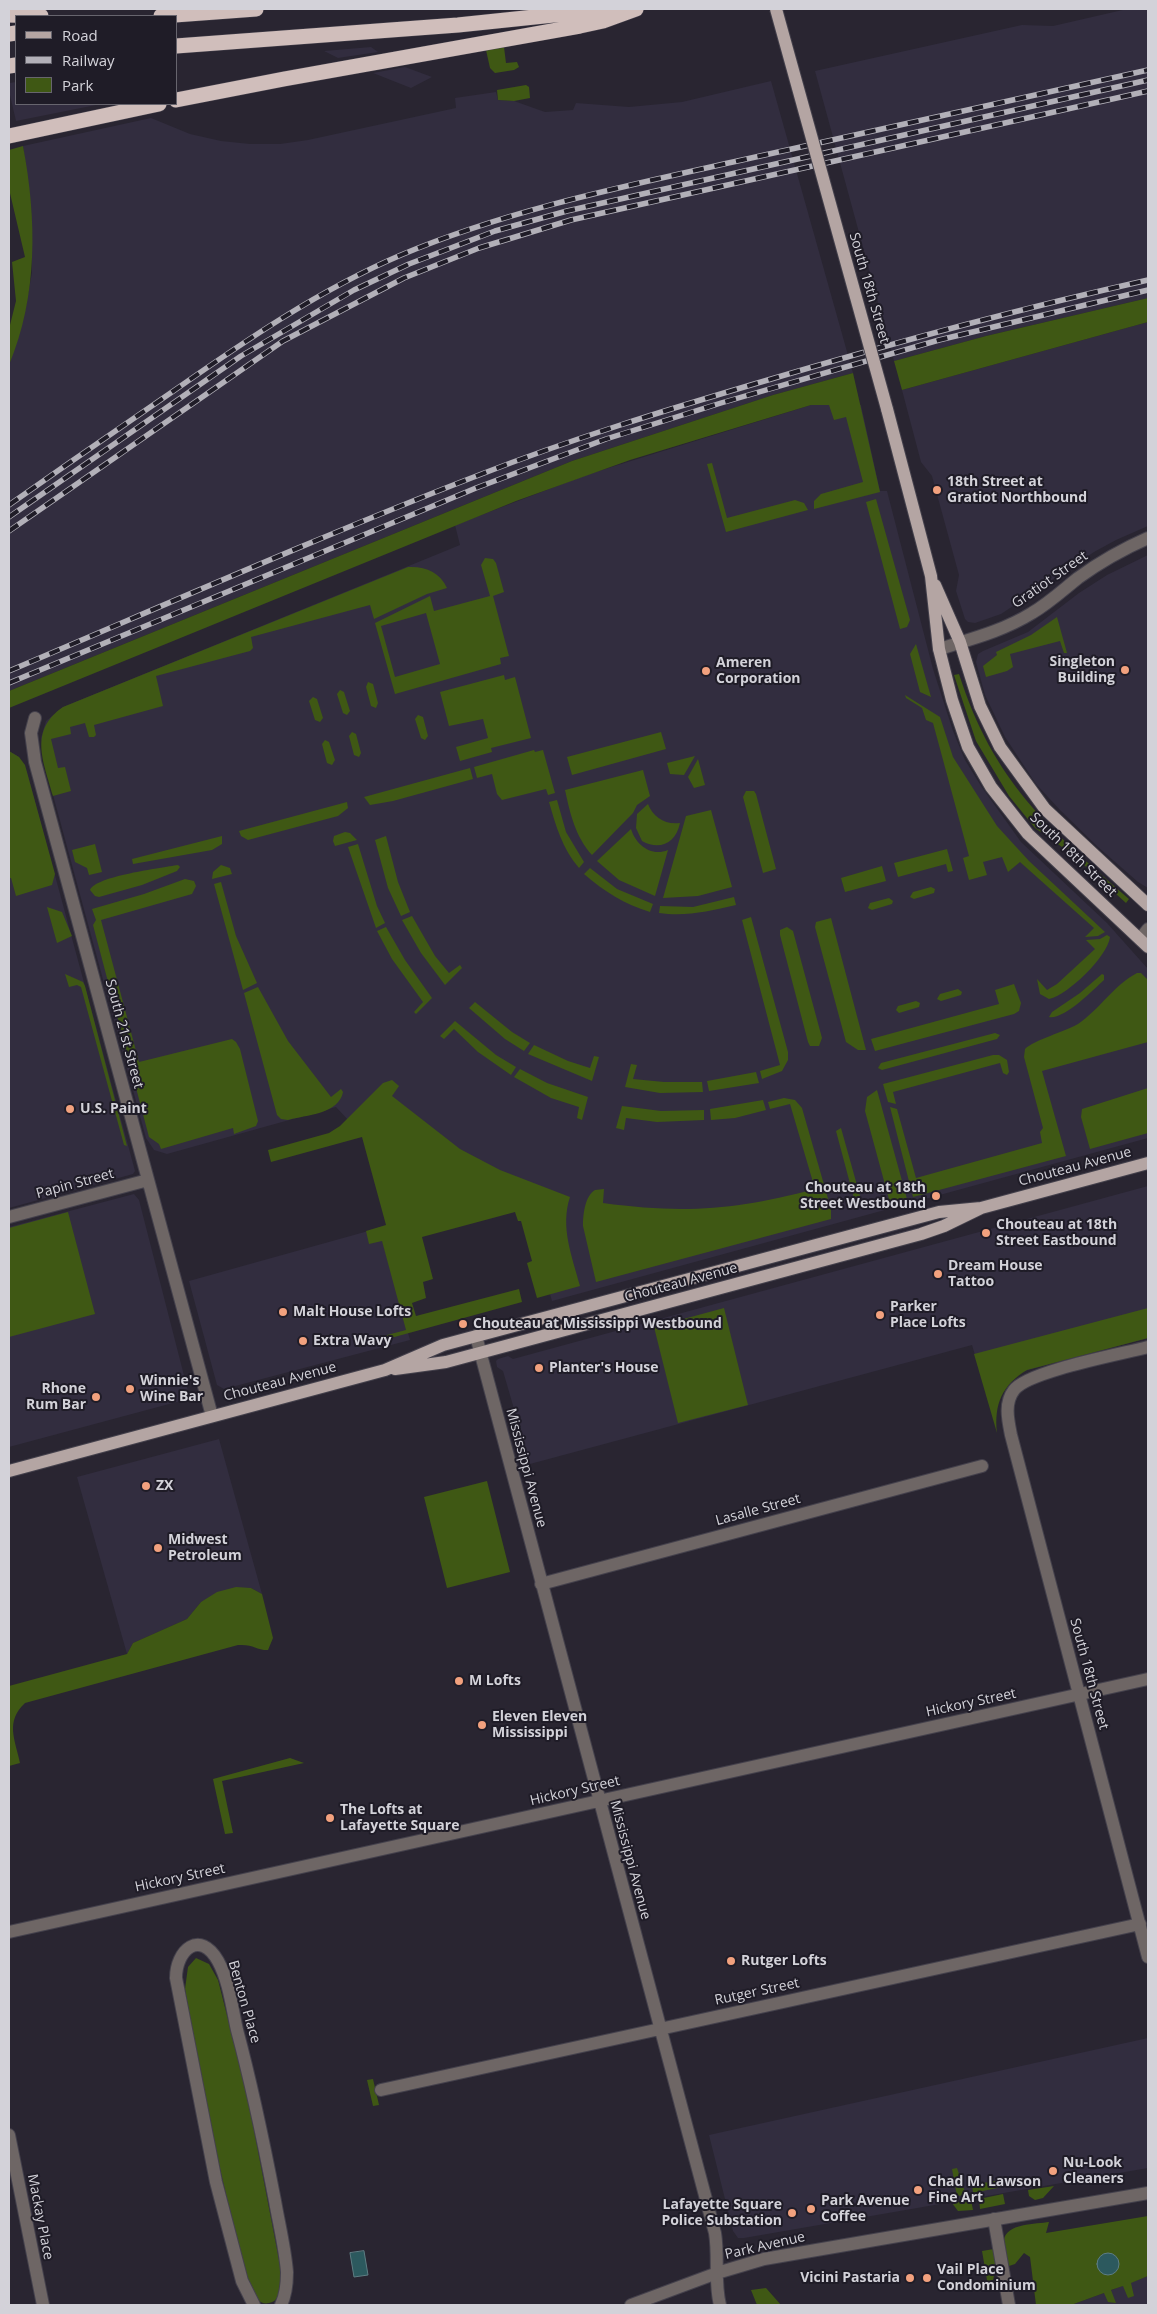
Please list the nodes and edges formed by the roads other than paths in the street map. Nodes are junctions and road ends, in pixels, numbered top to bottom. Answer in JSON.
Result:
{"nodes":[{"id":1,"x":256,"y":9,"type":"edge"},
{"id":2,"x":611,"y":9,"type":"edge"},
{"id":3,"x":636,"y":9,"type":"edge"},
{"id":4,"x":776,"y":9,"type":"edge"},
{"id":5,"x":175,"y":15,"type":"edge"},
{"id":6,"x":178,"y":46,"type":"edge"},
{"id":7,"x":178,"y":100,"type":"edge"},
{"id":8,"x":154,"y":105,"type":"edge"},
{"id":9,"x":9,"y":136,"type":"edge"},
{"id":10,"x":1148,"y":538,"type":"edge"},
{"id":11,"x":931,"y":576,"type":"junction"},
{"id":12,"x":960,"y":642,"type":"junction"},
{"id":13,"x":938,"y":649,"type":"junction"},
{"id":14,"x":35,"y":718,"type":"dead end"},
{"id":15,"x":1148,"y":905,"type":"edge"},
{"id":16,"x":1145,"y":938,"type":"edge"},
{"id":17,"x":1148,"y":1163,"type":"edge"},
{"id":18,"x":148,"y":1180,"type":"junction"},
{"id":19,"x":981,"y":1208,"type":"junction"},
{"id":20,"x":9,"y":1217,"type":"edge"},
{"id":21,"x":476,"y":1336,"type":"junction"},
{"id":22,"x":1148,"y":1347,"type":"edge"},
{"id":23,"x":480,"y":1353,"type":"junction"},
{"id":24,"x":385,"y":1370,"type":"junction"},
{"id":25,"x":212,"y":1416,"type":"junction"},
{"id":26,"x":982,"y":1466,"type":"dead end"},
{"id":27,"x":9,"y":1471,"type":"edge"},
{"id":28,"x":541,"y":1584,"type":"junction"},
{"id":29,"x":1148,"y":1680,"type":"edge"},
{"id":30,"x":1078,"y":1695,"type":"junction"},
{"id":31,"x":599,"y":1801,"type":"junction"},
{"id":32,"x":1140,"y":1924,"type":"junction"},
{"id":33,"x":9,"y":1932,"type":"edge"},
{"id":34,"x":1148,"y":1957,"type":"edge"},
{"id":35,"x":661,"y":2029,"type":"junction"},
{"id":36,"x":381,"y":2090,"type":"dead end"},
{"id":37,"x":9,"y":2135,"type":"edge"},
{"id":38,"x":1148,"y":2193,"type":"edge"},
{"id":39,"x":994,"y":2219,"type":"junction"},
{"id":40,"x":717,"y":2273,"type":"junction"},
{"id":41,"x":43,"y":2305,"type":"edge"},
{"id":42,"x":254,"y":2305,"type":"edge"},
{"id":43,"x":281,"y":2305,"type":"edge"},
{"id":44,"x":631,"y":2305,"type":"edge"},
{"id":45,"x":720,"y":2305,"type":"edge"},
{"id":46,"x":1010,"y":2305,"type":"edge"}],
"edges":[{"from":1,"to":5,"type":"highway"},
{"from":2,"to":6,"type":"highway"},
{"from":3,"to":7,"type":"highway"},
{"from":4,"to":11,"type":"main road","name":"South 18th Street","bridge":true},
{"from":8,"to":9,"type":"highway"},
{"from":10,"to":12,"type":"street","name":"Gratiot Street"},
{"from":11,"to":12,"type":"main road","name":"South 18th Street"},
{"from":11,"to":13,"type":"main road","name":"South 18th Street"},
{"from":12,"to":13,"type":"street","name":"Gratiot Street"},
{"from":12,"to":15,"type":"main road","name":"South 18th Street"},
{"from":13,"to":16,"type":"main road","name":"South 18th Street"},
{"from":14,"to":18,"type":"street","name":"South 21st Street"},
{"from":17,"to":19,"type":"main road","name":"Chouteau Avenue"},
{"from":18,"to":20,"type":"street","name":"Papin Street"},
{"from":18,"to":25,"type":"street","name":"South 21st Street"},
{"from":19,"to":21,"type":"main road","name":"Chouteau Avenue"},
{"from":19,"to":23,"type":"main road","name":"Chouteau Avenue"},
{"from":21,"to":23,"type":"street","name":"Mississippi Avenue"},
{"from":21,"to":24,"type":"main road","name":"Chouteau Avenue"},
{"from":22,"to":30,"type":"street","name":"South 18th Street"},
{"from":23,"to":24,"type":"main road","name":"Chouteau Avenue"},
{"from":23,"to":28,"type":"street","name":"Mississippi Avenue"},
{"from":24,"to":25,"type":"main road","name":"Chouteau Avenue"},
{"from":25,"to":27,"type":"main road","name":"Chouteau Avenue"},
{"from":26,"to":28,"type":"street","name":"Lasalle Street"},
{"from":28,"to":31,"type":"street","name":"Mississippi Avenue"},
{"from":29,"to":30,"type":"street","name":"Hickory Street"},
{"from":30,"to":31,"type":"street","name":"Hickory Street"},
{"from":30,"to":32,"type":"street","name":"South 18th Street"},
{"from":31,"to":33,"type":"street","name":"Hickory Street"},
{"from":31,"to":35,"type":"street","name":"Mississippi Avenue"},
{"from":32,"to":34,"type":"street","name":"South 18th Street"},
{"from":32,"to":35,"type":"street","name":"Rutger Street"},
{"from":35,"to":36,"type":"street","name":"Rutger Street"},
{"from":35,"to":40,"type":"street","name":"Mississippi Avenue"},
{"from":37,"to":41,"type":"street","name":"Mackay Place"},
{"from":38,"to":39,"type":"street","name":"Park Avenue"},
{"from":39,"to":40,"type":"street","name":"Park Avenue"},
{"from":39,"to":46,"type":"street"},
{"from":40,"to":44,"type":"street","name":"Park Avenue"},
{"from":40,"to":45,"type":"street","name":"Mississippi Avenue"},
{"from":42,"to":43,"type":"street","name":"Benton Place"}]}
